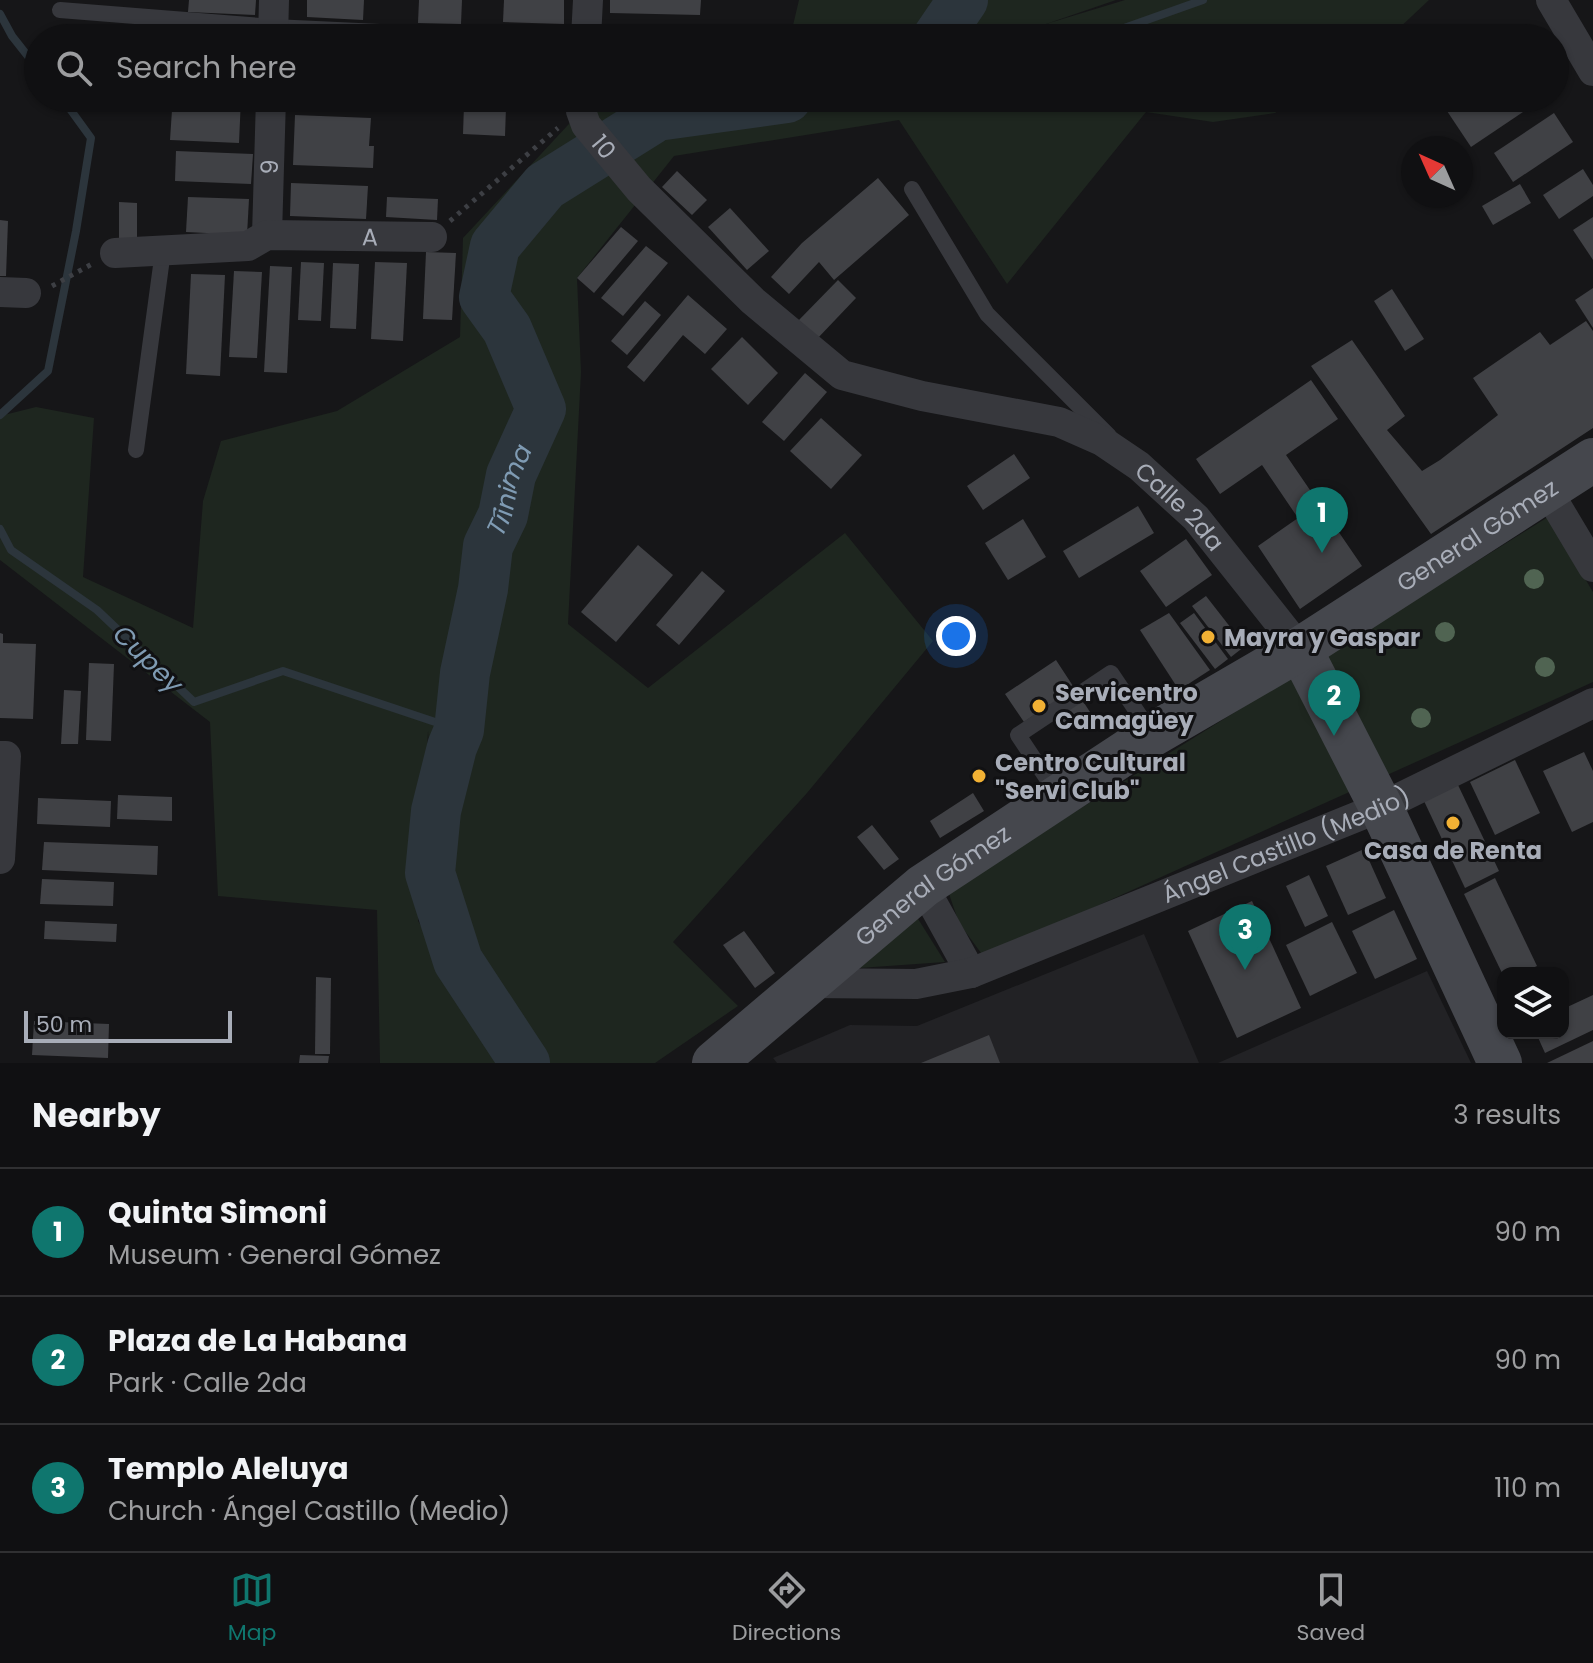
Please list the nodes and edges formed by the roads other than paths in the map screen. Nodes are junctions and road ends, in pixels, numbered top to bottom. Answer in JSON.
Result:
{"nodes":[{"id":1,"x":588,"y":0,"type":"edge"},
{"id":2,"x":1551,"y":0,"type":"edge"},
{"id":3,"x":60,"y":10,"type":"dead end"},
{"id":4,"x":273,"y":22,"type":"edge"},
{"id":5,"x":302,"y":24,"type":"edge"},
{"id":6,"x":587,"y":24,"type":"edge"},
{"id":7,"x":1565,"y":24,"type":"edge"},
{"id":8,"x":1569,"y":30,"type":"edge"},
{"id":9,"x":1593,"y":71,"type":"edge"},
{"id":10,"x":271,"y":112,"type":"edge"},
{"id":11,"x":584,"y":112,"type":"edge"},
{"id":12,"x":639,"y":189,"type":"joint"},
{"id":13,"x":912,"y":189,"type":"dead end"},
{"id":14,"x":267,"y":235,"type":"junction"},
{"id":15,"x":432,"y":237,"type":"road end"},
{"id":16,"x":163,"y":251,"type":"junction"},
{"id":17,"x":105,"y":258,"type":"road end"},
{"id":18,"x":136,"y":450,"type":"dead end"},
{"id":19,"x":1593,"y":460,"type":"edge"},
{"id":20,"x":1139,"y":466,"type":"junction"},
{"id":21,"x":1547,"y":490,"type":"junction"},
{"id":22,"x":1593,"y":567,"type":"edge"},
{"id":23,"x":1300,"y":649,"type":"junction"},
{"id":24,"x":1593,"y":703,"type":"edge"},
{"id":25,"x":1152,"y":735,"type":"junction"},
{"id":26,"x":3,"y":756,"type":"edge"},
{"id":27,"x":1058,"y":795,"type":"junction"},
{"id":28,"x":1381,"y":807,"type":"junction"},
{"id":29,"x":0,"y":859,"type":"edge"},
{"id":30,"x":923,"y":886,"type":"junction"},
{"id":31,"x":971,"y":973,"type":"junction"},
{"id":32,"x":810,"y":983,"type":"junction"},
{"id":33,"x":724,"y":1055,"type":"edge"},
{"id":34,"x":1500,"y":1063,"type":"edge"}],
"edges":[{"from":1,"to":6,"type":"street"},
{"from":2,"to":7,"type":"street"},
{"from":3,"to":4,"type":"lane"},
{"from":4,"to":5,"type":"lane"},
{"from":8,"to":9,"type":"street"},
{"from":10,"to":14,"type":"street","name":"9"},
{"from":11,"to":12,"type":"street","name":"10"},
{"from":12,"to":20,"type":"street","name":"Calle 2da"},
{"from":13,"to":20,"type":"lane"},
{"from":14,"to":15,"type":"street","name":"A"},
{"from":14,"to":16,"type":"street","name":"A"},
{"from":16,"to":17,"type":"street","name":"A"},
{"from":16,"to":18,"type":"lane"},
{"from":19,"to":21,"type":"main road","name":"General Gómez"},
{"from":20,"to":23,"type":"street","name":"Calle 2da"},
{"from":21,"to":22,"type":"street"},
{"from":21,"to":23,"type":"main road","name":"General Gómez"},
{"from":23,"to":25,"type":"main road","name":"General Gómez"},
{"from":23,"to":28,"type":"main road","name":"Calle 2da"},
{"from":24,"to":28,"type":"street","name":"Ángel Castillo (Medio)"},
{"from":25,"to":27,"type":"main road","name":"General Gómez"},
{"from":25,"to":27,"type":"lane"},
{"from":26,"to":29,"type":"street"},
{"from":27,"to":30,"type":"main road","name":"General Gómez"},
{"from":28,"to":31,"type":"street","name":"Ángel Castillo (Medio)"},
{"from":28,"to":34,"type":"main road","name":"Calle 2da"},
{"from":30,"to":31,"type":"street"},
{"from":30,"to":32,"type":"main road","name":"General Gómez"},
{"from":31,"to":32,"type":"street","name":"Ángel Castillo (Medio)"},
{"from":32,"to":33,"type":"main road","name":"General Gómez"}]}
